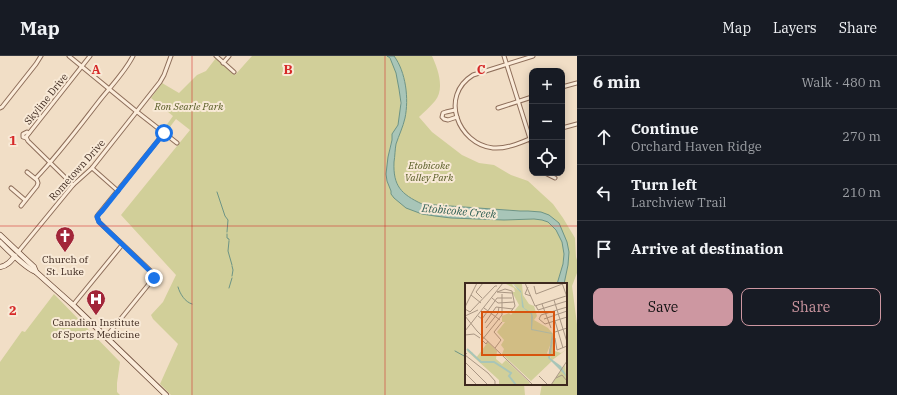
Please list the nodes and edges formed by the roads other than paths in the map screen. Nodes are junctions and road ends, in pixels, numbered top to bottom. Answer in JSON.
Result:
{"nodes":[{"id":1,"x":41,"y":56,"type":"edge"},
{"id":2,"x":68,"y":56,"type":"edge"},
{"id":3,"x":90,"y":56,"type":"edge"},
{"id":4,"x":133,"y":56,"type":"edge"},
{"id":5,"x":171,"y":56,"type":"edge"},
{"id":6,"x":216,"y":56,"type":"edge"},
{"id":7,"x":229,"y":56,"type":"edge"},
{"id":8,"x":504,"y":56,"type":"edge"},
{"id":9,"x":533,"y":56,"type":"edge"},
{"id":10,"x":223,"y":62,"type":"junction"},
{"id":11,"x":507,"y":64,"type":"junction"},
{"id":12,"x":82,"y":67,"type":"junction"},
{"id":13,"x":234,"y":72,"type":"dead end"},
{"id":14,"x":577,"y":83,"type":"edge"},
{"id":15,"x":565,"y":87,"type":"edge"},
{"id":16,"x":110,"y":89,"type":"junction"},
{"id":17,"x":529,"y":98,"type":"edge"},
{"id":18,"x":518,"y":101,"type":"junction"},
{"id":19,"x":0,"y":108,"type":"edge"},
{"id":20,"x":498,"y":108,"type":"dead end"},
{"id":21,"x":455,"y":110,"type":"junction"},
{"id":22,"x":136,"y":111,"type":"junction"},
{"id":23,"x":457,"y":118,"type":"junction"},
{"id":24,"x":577,"y":124,"type":"edge"},
{"id":25,"x":565,"y":127,"type":"edge"},
{"id":26,"x":529,"y":132,"type":"edge"},
{"id":27,"x":164,"y":133,"type":"junction"},
{"id":28,"x":529,"y":140,"type":"edge"},
{"id":29,"x":177,"y":142,"type":"dead end"},
{"id":30,"x":50,"y":163,"type":"junction"},
{"id":31,"x":92,"y":168,"type":"junction"},
{"id":32,"x":27,"y":172,"type":"dead end"},
{"id":33,"x":551,"y":176,"type":"edge"},
{"id":34,"x":36,"y":178,"type":"junction"},
{"id":35,"x":555,"y":178,"type":"dead end"},
{"id":36,"x":73,"y":185,"type":"junction"},
{"id":37,"x":11,"y":188,"type":"dead end"},
{"id":38,"x":118,"y":191,"type":"junction"},
{"id":39,"x":25,"y":200,"type":"junction"},
{"id":40,"x":20,"y":206,"type":"dead end"},
{"id":41,"x":0,"y":235,"type":"edge"},
{"id":42,"x":0,"y":242,"type":"edge"},
{"id":43,"x":122,"y":245,"type":"junction"},
{"id":44,"x":16,"y":254,"type":"junction"},
{"id":45,"x":0,"y":267,"type":"edge"},
{"id":46,"x":73,"y":305,"type":"junction"},
{"id":47,"x":106,"y":337,"type":"junction"},
{"id":48,"x":166,"y":395,"type":"edge"}],
"edges":[{"from":1,"to":19,"type":"street"},
{"from":2,"to":12,"type":"street"},
{"from":3,"to":12,"type":"street","name":"Skyline Drive"},
{"from":4,"to":16,"type":"street"},
{"from":5,"to":22,"type":"street","name":"Rometown Drive"},
{"from":6,"to":10,"type":"street"},
{"from":7,"to":10,"type":"street"},
{"from":8,"to":11,"type":"street"},
{"from":9,"to":11,"type":"street"},
{"from":10,"to":13,"type":"street"},
{"from":11,"to":18,"type":"street"},
{"from":11,"to":21,"type":"street"},
{"from":12,"to":16,"type":"street"},
{"from":12,"to":30,"type":"street","name":"Skyline Drive"},
{"from":14,"to":15,"type":"street"},
{"from":16,"to":22,"type":"street"},
{"from":16,"to":30,"type":"street"},
{"from":17,"to":18,"type":"street"},
{"from":18,"to":20,"type":"street"},
{"from":18,"to":26,"type":"street"},
{"from":21,"to":23,"type":"street"},
{"from":21,"to":23,"type":"street"},
{"from":22,"to":27,"type":"street"},
{"from":22,"to":31,"type":"street","name":"Rometown Drive"},
{"from":23,"to":28,"type":"street"},
{"from":24,"to":25,"type":"street"},
{"from":27,"to":29,"type":"street"},
{"from":27,"to":38,"type":"street"},
{"from":30,"to":34,"type":"street"},
{"from":30,"to":36,"type":"street"},
{"from":31,"to":36,"type":"street","name":"Rometown Drive"},
{"from":31,"to":38,"type":"street"},
{"from":32,"to":34,"type":"street"},
{"from":33,"to":35,"type":"street"},
{"from":34,"to":39,"type":"street"},
{"from":36,"to":44,"type":"street","name":"Rometown Drive"},
{"from":37,"to":39,"type":"street"},
{"from":38,"to":43,"type":"street"},
{"from":39,"to":40,"type":"street"},
{"from":41,"to":44,"type":"main road"},
{"from":42,"to":44,"type":"main road"},
{"from":43,"to":46,"type":"street"},
{"from":43,"to":47,"type":"street"},
{"from":44,"to":45,"type":"main road"},
{"from":44,"to":46,"type":"main road"},
{"from":46,"to":47,"type":"main road"},
{"from":47,"to":48,"type":"main road"}]}
